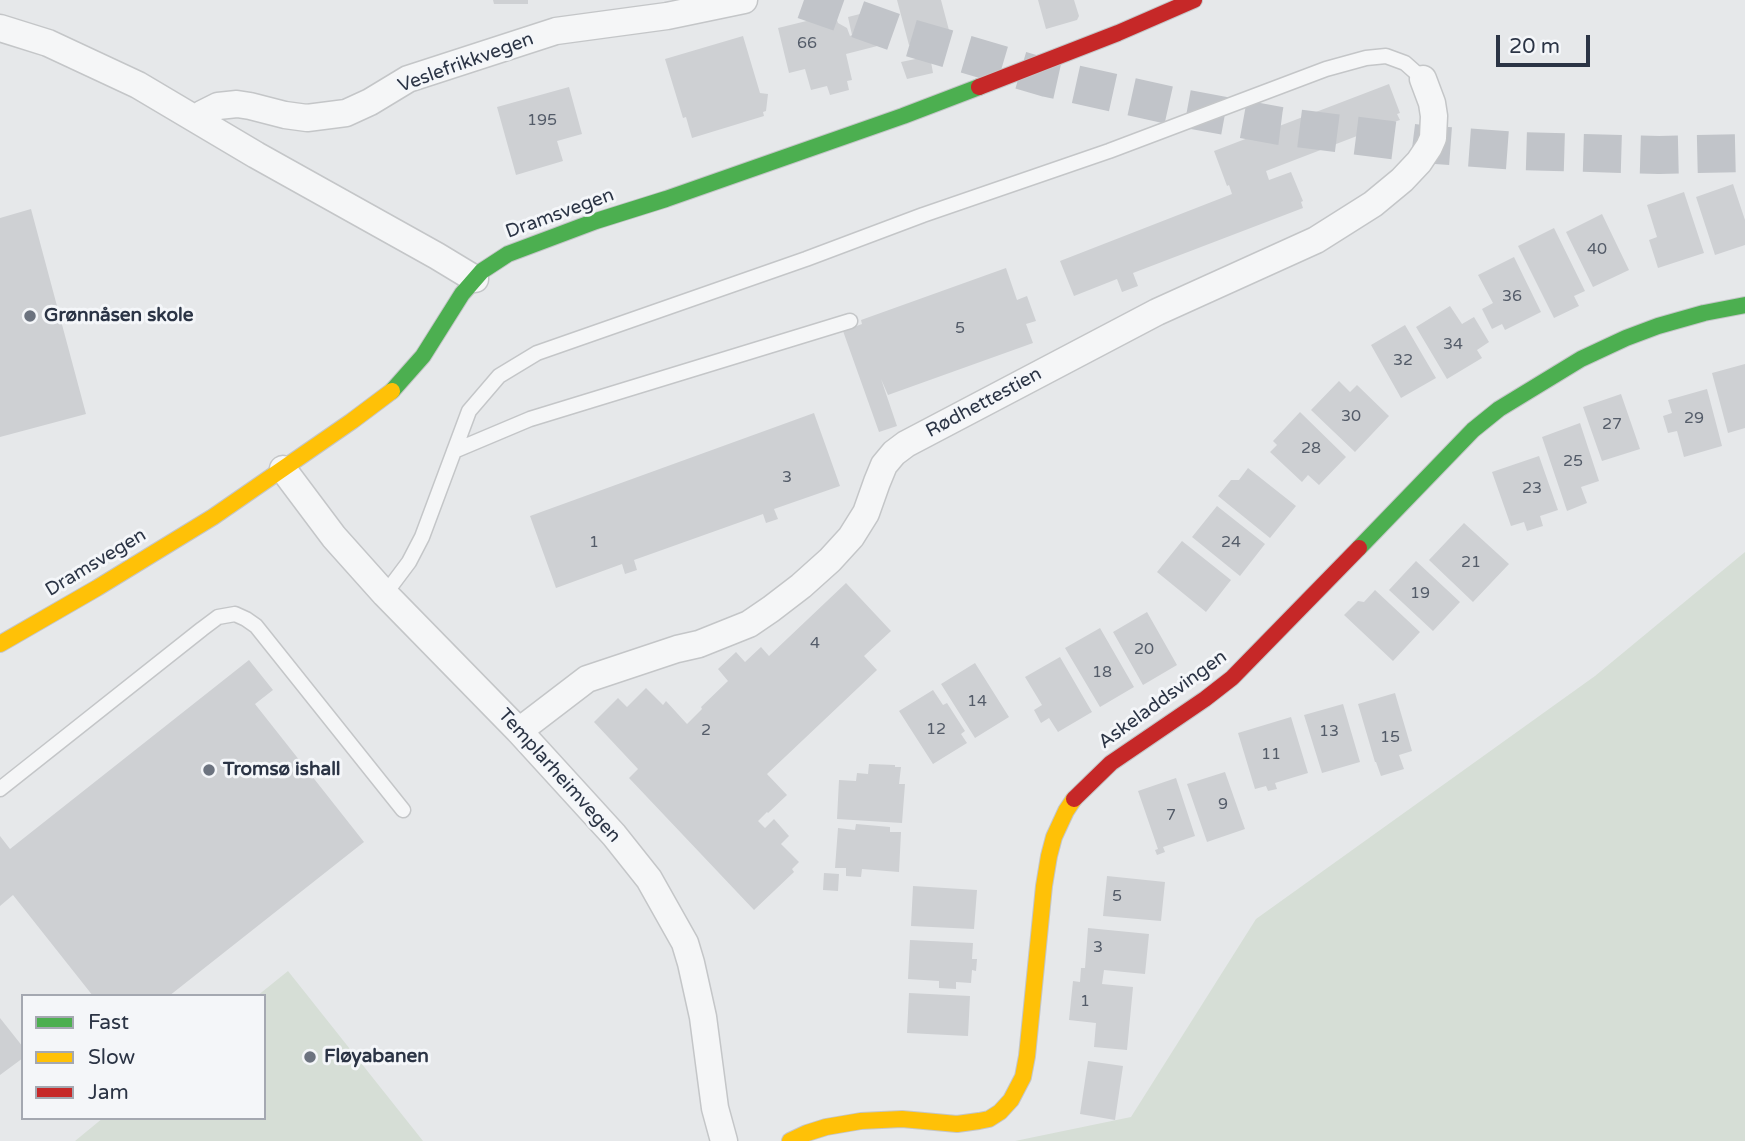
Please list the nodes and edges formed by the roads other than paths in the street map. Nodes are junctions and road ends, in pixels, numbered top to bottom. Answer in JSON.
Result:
{"nodes":[{"id":1,"x":744,"y":0,"type":"edge"},
{"id":2,"x":1195,"y":0,"type":"edge"},
{"id":3,"x":0,"y":28,"type":"edge"},
{"id":4,"x":1423,"y":79,"type":"joint"},
{"id":5,"x":196,"y":118,"type":"junction"},
{"id":6,"x":475,"y":279,"type":"junction"},
{"id":7,"x":1745,"y":304,"type":"edge"},
{"id":8,"x":850,"y":321,"type":"dead end"},
{"id":9,"x":454,"y":451,"type":"junction"},
{"id":10,"x":283,"y":469,"type":"junction"},
{"id":11,"x":385,"y":594,"type":"junction"},
{"id":12,"x":0,"y":644,"type":"edge"},
{"id":13,"x":519,"y":730,"type":"junction"},
{"id":14,"x":0,"y":789,"type":"edge"},
{"id":15,"x":403,"y":810,"type":"dead end"},
{"id":16,"x":724,"y":1141,"type":"edge"},
{"id":17,"x":790,"y":1141,"type":"edge"}],
"edges":[{"from":1,"to":5,"type":"street","name":"Veslefrikkvegen"},
{"from":2,"to":6,"type":"street","name":"Dramsvegen"},
{"from":3,"to":5,"type":"street"},
{"from":4,"to":9,"type":"lane"},
{"from":4,"to":13,"type":"street","name":"Rødhettestien"},
{"from":5,"to":6,"type":"street"},
{"from":6,"to":10,"type":"street","name":"Dramsvegen"},
{"from":7,"to":17,"type":"street","name":"Askeladdsvingen"},
{"from":8,"to":9,"type":"lane"},
{"from":9,"to":11,"type":"lane"},
{"from":10,"to":11,"type":"street","name":"Templarheimvegen"},
{"from":10,"to":12,"type":"street","name":"Dramsvegen"},
{"from":11,"to":13,"type":"street","name":"Templarheimvegen"},
{"from":13,"to":16,"type":"street","name":"Templarheimvegen"},
{"from":14,"to":15,"type":"lane"}]}
